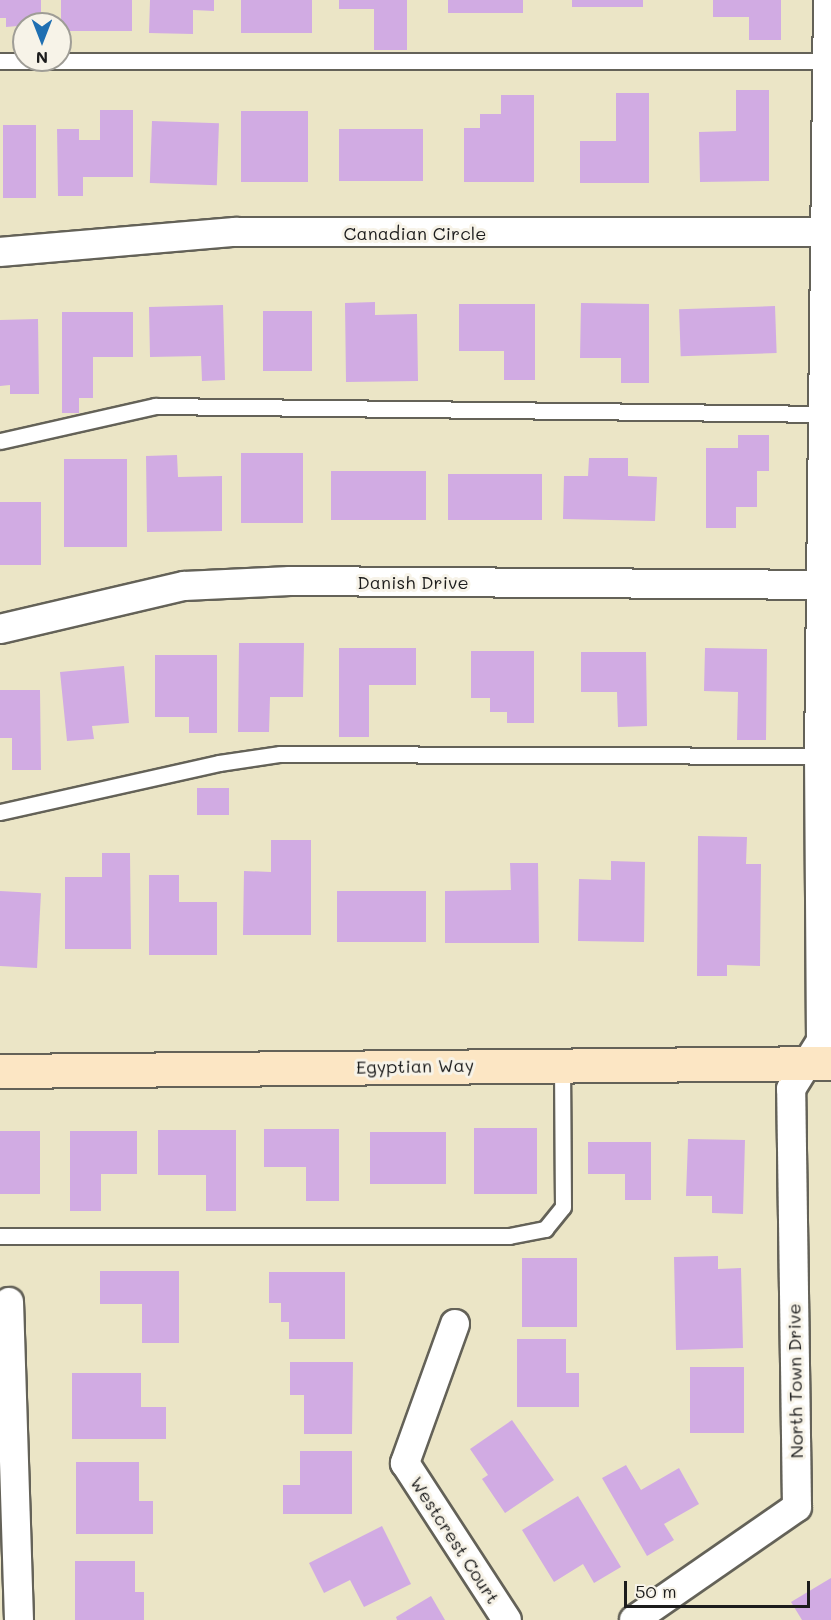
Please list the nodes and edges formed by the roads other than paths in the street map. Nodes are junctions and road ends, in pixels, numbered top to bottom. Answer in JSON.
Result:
{"nodes":[{"id":1,"x":828,"y":0,"type":"edge"},
{"id":2,"x":0,"y":61,"type":"edge"},
{"id":3,"x":829,"y":61,"type":"edge"},
{"id":4,"x":828,"y":232,"type":"edge"},
{"id":5,"x":0,"y":252,"type":"edge"},
{"id":6,"x":828,"y":414,"type":"edge"},
{"id":7,"x":0,"y":441,"type":"edge"},
{"id":8,"x":827,"y":585,"type":"edge"},
{"id":9,"x":0,"y":629,"type":"edge"},
{"id":10,"x":819,"y":756,"type":"junction"},
{"id":11,"x":0,"y":812,"type":"edge"},
{"id":12,"x":820,"y":1063,"type":"edge"},
{"id":13,"x":562,"y":1065,"type":"junction"},
{"id":14,"x":0,"y":1071,"type":"edge"},
{"id":15,"x":0,"y":1236,"type":"edge"},
{"id":16,"x":9,"y":1302,"type":"dead end"},
{"id":17,"x":455,"y":1324,"type":"dead end"},
{"id":18,"x":19,"y":1620,"type":"edge"},
{"id":19,"x":507,"y":1620,"type":"edge"},
{"id":20,"x":634,"y":1620,"type":"edge"}],
"edges":[{"from":1,"to":3,"type":"street"},
{"from":2,"to":3,"type":"lane"},
{"from":3,"to":4,"type":"street"},
{"from":4,"to":5,"type":"street","name":"Canadian Circle"},
{"from":4,"to":6,"type":"street"},
{"from":6,"to":7,"type":"lane"},
{"from":6,"to":8,"type":"street"},
{"from":8,"to":9,"type":"street","name":"Danish Drive"},
{"from":8,"to":10,"type":"street"},
{"from":10,"to":11,"type":"lane"},
{"from":10,"to":12,"type":"street"},
{"from":12,"to":13,"type":"street","name":"Egyptian Way"},
{"from":12,"to":20,"type":"street","name":"North Town Drive"},
{"from":13,"to":14,"type":"street","name":"Egyptian Way"},
{"from":13,"to":15,"type":"lane"},
{"from":16,"to":18,"type":"street"},
{"from":17,"to":19,"type":"street","name":"Westcrest Court"}]}
